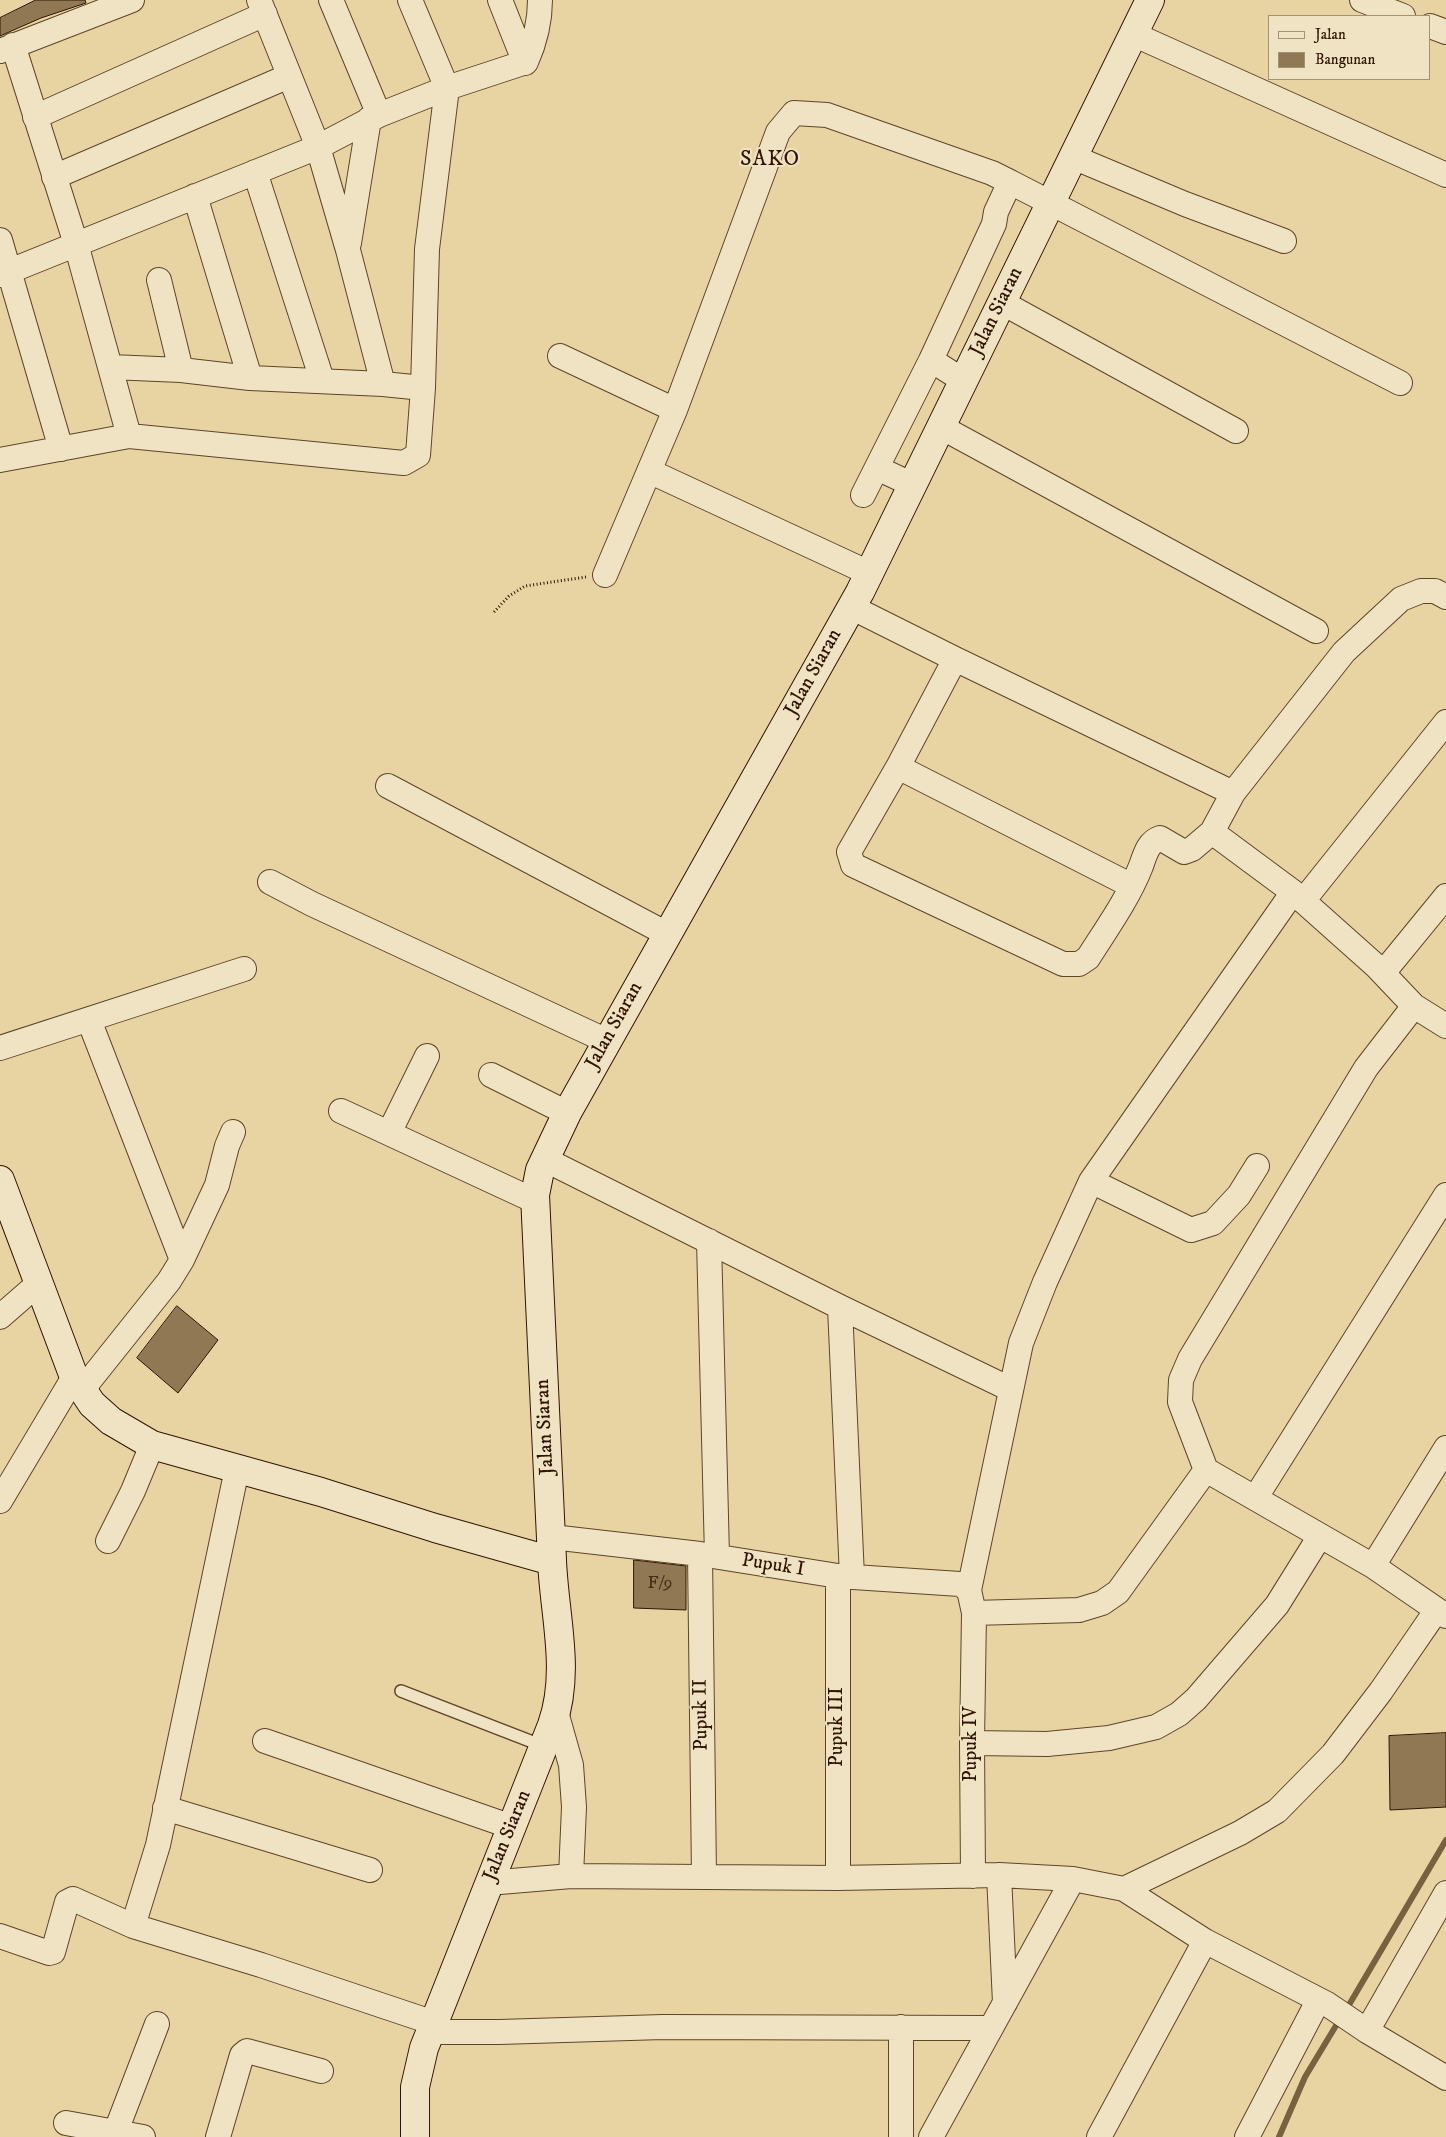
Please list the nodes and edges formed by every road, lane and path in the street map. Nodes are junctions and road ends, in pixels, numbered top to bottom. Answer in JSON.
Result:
{"nodes":[{"id":1,"x":132,"y":0,"type":"edge"},
{"id":2,"x":331,"y":0,"type":"edge"},
{"id":3,"x":410,"y":0,"type":"edge"},
{"id":4,"x":500,"y":0,"type":"edge"},
{"id":5,"x":540,"y":0,"type":"edge"},
{"id":6,"x":1150,"y":0,"type":"edge"},
{"id":7,"x":1362,"y":0,"type":"edge"},
{"id":8,"x":262,"y":7,"type":"edge"},
{"id":9,"x":1401,"y":15,"type":"edge"},
{"id":10,"x":1431,"y":26,"type":"edge"},
{"id":11,"x":1446,"y":32,"type":"edge"},
{"id":12,"x":1134,"y":34,"type":"junction"},
{"id":13,"x":6,"y":48,"type":"edge"},
{"id":14,"x":525,"y":63,"type":"junction"},
{"id":15,"x":290,"y":76,"type":"junction"},
{"id":16,"x":447,"y":88,"type":"junction"},
{"id":17,"x":35,"y":117,"type":"junction"},
{"id":18,"x":374,"y":117,"type":"junction"},
{"id":19,"x":318,"y":147,"type":"junction"},
{"id":20,"x":1074,"y":157,"type":"junction"},
{"id":21,"x":254,"y":172,"type":"junction"},
{"id":22,"x":1446,"y":175,"type":"edge"},
{"id":23,"x":54,"y":176,"type":"junction"},
{"id":24,"x":1010,"y":182,"type":"junction"},
{"id":25,"x":195,"y":196,"type":"junction"},
{"id":26,"x":1050,"y":203,"type":"junction"},
{"id":27,"x":0,"y":240,"type":"edge"},
{"id":28,"x":1284,"y":241,"type":"dead end"},
{"id":29,"x":76,"y":244,"type":"junction"},
{"id":30,"x":348,"y":250,"type":"junction"},
{"id":31,"x":4,"y":273,"type":"edge"},
{"id":32,"x":159,"y":280,"type":"dead end"},
{"id":33,"x":1001,"y":302,"type":"junction"},
{"id":34,"x":560,"y":356,"type":"dead end"},
{"id":35,"x":931,"y":360,"type":"junction"},
{"id":36,"x":111,"y":367,"type":"junction"},
{"id":37,"x":182,"y":370,"type":"junction"},
{"id":38,"x":250,"y":378,"type":"junction"},
{"id":39,"x":322,"y":380,"type":"junction"},
{"id":40,"x":964,"y":381,"type":"junction"},
{"id":41,"x":383,"y":384,"type":"junction"},
{"id":42,"x":1400,"y":384,"type":"dead end"},
{"id":43,"x":423,"y":388,"type":"junction"},
{"id":44,"x":675,"y":410,"type":"junction"},
{"id":45,"x":941,"y":427,"type":"junction"},
{"id":46,"x":1236,"y":431,"type":"dead end"},
{"id":47,"x":129,"y":436,"type":"junction"},
{"id":48,"x":61,"y":449,"type":"junction"},
{"id":49,"x":0,"y":460,"type":"edge"},
{"id":50,"x":877,"y":468,"type":"junction"},
{"id":51,"x":649,"y":471,"type":"junction"},
{"id":52,"x":913,"y":485,"type":"junction"},
{"id":53,"x":863,"y":495,"type":"dead end"},
{"id":54,"x":869,"y":572,"type":"junction"},
{"id":55,"x":605,"y":575,"type":"joint"},
{"id":56,"x":1446,"y":597,"type":"edge"},
{"id":57,"x":851,"y":607,"type":"junction"},
{"id":58,"x":494,"y":612,"type":"dead end"},
{"id":59,"x":1316,"y":631,"type":"dead end"},
{"id":60,"x":955,"y":659,"type":"junction"},
{"id":61,"x":1444,"y":729,"type":"edge"},
{"id":62,"x":898,"y":767,"type":"junction"},
{"id":63,"x":388,"y":786,"type":"dead end"},
{"id":64,"x":1232,"y":793,"type":"junction"},
{"id":65,"x":1212,"y":832,"type":"junction"},
{"id":66,"x":270,"y":882,"type":"dead end"},
{"id":67,"x":1132,"y":886,"type":"junction"},
{"id":68,"x":1446,"y":896,"type":"edge"},
{"id":69,"x":1298,"y":897,"type":"junction"},
{"id":70,"x":667,"y":934,"type":"junction"},
{"id":71,"x":244,"y":969,"type":"dead end"},
{"id":72,"x":1383,"y":973,"type":"junction"},
{"id":73,"x":1414,"y":1006,"type":"junction"},
{"id":74,"x":89,"y":1020,"type":"junction"},
{"id":75,"x":1446,"y":1026,"type":"edge"},
{"id":76,"x":607,"y":1041,"type":"junction"},
{"id":77,"x":0,"y":1048,"type":"edge"},
{"id":78,"x":427,"y":1056,"type":"dead end"},
{"id":79,"x":491,"y":1075,"type":"dead end"},
{"id":80,"x":341,"y":1111,"type":"dead end"},
{"id":81,"x":566,"y":1113,"type":"junction"},
{"id":82,"x":233,"y":1132,"type":"dead end"},
{"id":83,"x":389,"y":1133,"type":"junction"},
{"id":84,"x":544,"y":1159,"type":"junction"},
{"id":85,"x":1258,"y":1166,"type":"dead end"},
{"id":86,"x":0,"y":1180,"type":"edge"},
{"id":87,"x":1091,"y":1181,"type":"junction"},
{"id":88,"x":1446,"y":1195,"type":"edge"},
{"id":89,"x":535,"y":1200,"type":"junction"},
{"id":90,"x":709,"y":1242,"type":"junction"},
{"id":91,"x":182,"y":1260,"type":"junction"},
{"id":92,"x":39,"y":1283,"type":"junction"},
{"id":93,"x":840,"y":1307,"type":"junction"},
{"id":94,"x":0,"y":1318,"type":"edge"},
{"id":95,"x":78,"y":1383,"type":"junction"},
{"id":96,"x":1010,"y":1389,"type":"junction"},
{"id":97,"x":152,"y":1445,"type":"junction"},
{"id":98,"x":1446,"y":1448,"type":"edge"},
{"id":99,"x":237,"y":1469,"type":"junction"},
{"id":100,"x":1206,"y":1470,"type":"junction"},
{"id":101,"x":1256,"y":1497,"type":"junction"},
{"id":102,"x":0,"y":1501,"type":"edge"},
{"id":103,"x":1320,"y":1536,"type":"junction"},
{"id":104,"x":108,"y":1541,"type":"dead end"},
{"id":105,"x":552,"y":1549,"type":"junction"},
{"id":106,"x":708,"y":1555,"type":"junction"},
{"id":107,"x":1373,"y":1566,"type":"junction"},
{"id":108,"x":845,"y":1577,"type":"junction"},
{"id":109,"x":969,"y":1590,"type":"junction"},
{"id":110,"x":974,"y":1613,"type":"junction"},
{"id":111,"x":1441,"y":1613,"type":"edge"},
{"id":112,"x":401,"y":1691,"type":"dead end"},
{"id":113,"x":556,"y":1712,"type":"junction"},
{"id":114,"x":265,"y":1741,"type":"dead end"},
{"id":115,"x":972,"y":1743,"type":"junction"},
{"id":116,"x":543,"y":1746,"type":"junction"},
{"id":117,"x":165,"y":1808,"type":"junction"},
{"id":118,"x":512,"y":1827,"type":"junction"},
{"id":119,"x":370,"y":1870,"type":"dead end"},
{"id":120,"x":999,"y":1875,"type":"junction"},
{"id":121,"x":571,"y":1876,"type":"junction"},
{"id":122,"x":704,"y":1876,"type":"junction"},
{"id":123,"x":973,"y":1876,"type":"junction"},
{"id":124,"x":838,"y":1878,"type":"junction"},
{"id":125,"x":1073,"y":1879,"type":"junction"},
{"id":126,"x":488,"y":1883,"type":"junction"},
{"id":127,"x":1124,"y":1888,"type":"junction"},
{"id":128,"x":1443,"y":1907,"type":"edge"},
{"id":129,"x":132,"y":1926,"type":"junction"},
{"id":130,"x":0,"y":1936,"type":"edge"},
{"id":131,"x":1205,"y":1941,"type":"junction"},
{"id":132,"x":1323,"y":2002,"type":"junction"},
{"id":133,"x":1004,"y":2003,"type":"junction"},
{"id":134,"x":157,"y":2024,"type":"dead end"},
{"id":135,"x":901,"y":2027,"type":"junction"},
{"id":136,"x":432,"y":2028,"type":"junction"},
{"id":137,"x":991,"y":2028,"type":"junction"},
{"id":138,"x":1362,"y":2028,"type":"junction"},
{"id":139,"x":321,"y":2071,"type":"dead end"},
{"id":140,"x":1446,"y":2078,"type":"edge"},
{"id":141,"x":66,"y":2123,"type":"dead end"},
{"id":142,"x":116,"y":2131,"type":"junction"},
{"id":143,"x":143,"y":2137,"type":"edge"},
{"id":144,"x":218,"y":2137,"type":"edge"},
{"id":145,"x":415,"y":2137,"type":"edge"},
{"id":146,"x":901,"y":2137,"type":"edge"},
{"id":147,"x":931,"y":2137,"type":"edge"},
{"id":148,"x":1099,"y":2137,"type":"edge"},
{"id":149,"x":1247,"y":2137,"type":"edge"}],
"edges":[{"from":1,"to":13,"type":"street"},
{"from":2,"to":18,"type":"street"},
{"from":3,"to":16,"type":"street"},
{"from":4,"to":14,"type":"street"},
{"from":5,"to":14,"type":"street"},
{"from":6,"to":12,"type":"street","name":"Jalan Siaran"},
{"from":7,"to":9,"type":"street"},
{"from":8,"to":15,"type":"street"},
{"from":8,"to":17,"type":"street"},
{"from":10,"to":11,"type":"street"},
{"from":12,"to":20,"type":"street","name":"Jalan Siaran"},
{"from":12,"to":22,"type":"street"},
{"from":13,"to":17,"type":"street"},
{"from":14,"to":16,"type":"street"},
{"from":15,"to":19,"type":"street"},
{"from":15,"to":23,"type":"street"},
{"from":16,"to":18,"type":"street"},
{"from":16,"to":43,"type":"street"},
{"from":17,"to":23,"type":"street"},
{"from":18,"to":19,"type":"street"},
{"from":18,"to":30,"type":"street"},
{"from":19,"to":21,"type":"street"},
{"from":19,"to":30,"type":"street"},
{"from":20,"to":26,"type":"street","name":"Jalan Siaran"},
{"from":20,"to":28,"type":"street"},
{"from":21,"to":25,"type":"street"},
{"from":21,"to":39,"type":"street"},
{"from":23,"to":29,"type":"street"},
{"from":24,"to":26,"type":"street"},
{"from":24,"to":35,"type":"street"},
{"from":24,"to":44,"type":"street"},
{"from":25,"to":29,"type":"street"},
{"from":25,"to":38,"type":"street"},
{"from":26,"to":33,"type":"street","name":"Jalan Siaran"},
{"from":26,"to":42,"type":"street"},
{"from":27,"to":31,"type":"street"},
{"from":29,"to":31,"type":"street"},
{"from":29,"to":36,"type":"street"},
{"from":30,"to":41,"type":"street"},
{"from":31,"to":48,"type":"street"},
{"from":32,"to":37,"type":"street"},
{"from":33,"to":40,"type":"street","name":"Jalan Siaran"},
{"from":33,"to":46,"type":"street"},
{"from":34,"to":44,"type":"street"},
{"from":35,"to":40,"type":"street"},
{"from":35,"to":50,"type":"street"},
{"from":36,"to":37,"type":"street"},
{"from":36,"to":47,"type":"street"},
{"from":37,"to":38,"type":"street"},
{"from":38,"to":39,"type":"street"},
{"from":39,"to":41,"type":"street"},
{"from":40,"to":45,"type":"street","name":"Jalan Siaran"},
{"from":41,"to":43,"type":"street"},
{"from":43,"to":47,"type":"street"},
{"from":44,"to":51,"type":"street"},
{"from":45,"to":52,"type":"street","name":"Jalan Siaran"},
{"from":45,"to":59,"type":"street"},
{"from":47,"to":48,"type":"street"},
{"from":48,"to":49,"type":"street"},
{"from":50,"to":52,"type":"street"},
{"from":50,"to":53,"type":"street"},
{"from":51,"to":54,"type":"street"},
{"from":51,"to":55,"type":"street"},
{"from":52,"to":54,"type":"street","name":"Jalan Siaran"},
{"from":54,"to":57,"type":"street","name":"Jalan Siaran"},
{"from":55,"to":58,"type":"path"},
{"from":56,"to":64,"type":"street"},
{"from":57,"to":60,"type":"street"},
{"from":57,"to":70,"type":"street","name":"Jalan Siaran"},
{"from":60,"to":62,"type":"street"},
{"from":60,"to":64,"type":"street"},
{"from":61,"to":69,"type":"street"},
{"from":62,"to":67,"type":"street"},
{"from":62,"to":67,"type":"street"},
{"from":63,"to":70,"type":"street"},
{"from":64,"to":65,"type":"street"},
{"from":65,"to":67,"type":"street"},
{"from":65,"to":69,"type":"street"},
{"from":66,"to":76,"type":"street"},
{"from":68,"to":72,"type":"street"},
{"from":69,"to":72,"type":"street"},
{"from":69,"to":87,"type":"street"},
{"from":70,"to":76,"type":"street","name":"Jalan Siaran"},
{"from":71,"to":74,"type":"street"},
{"from":72,"to":73,"type":"street"},
{"from":73,"to":75,"type":"street"},
{"from":73,"to":100,"type":"street"},
{"from":74,"to":77,"type":"street"},
{"from":74,"to":91,"type":"street"},
{"from":76,"to":81,"type":"street","name":"Jalan Siaran"},
{"from":78,"to":83,"type":"street"},
{"from":79,"to":81,"type":"street"},
{"from":80,"to":83,"type":"street"},
{"from":81,"to":84,"type":"street","name":"Jalan Siaran"},
{"from":82,"to":91,"type":"street"},
{"from":83,"to":89,"type":"street"},
{"from":84,"to":89,"type":"street","name":"Jalan Siaran"},
{"from":84,"to":90,"type":"street"},
{"from":85,"to":87,"type":"street"},
{"from":86,"to":92,"type":"street"},
{"from":87,"to":96,"type":"street"},
{"from":88,"to":101,"type":"street"},
{"from":89,"to":105,"type":"street","name":"Jalan Siaran"},
{"from":90,"to":93,"type":"street"},
{"from":90,"to":106,"type":"street","name":"Pupuk II"},
{"from":91,"to":95,"type":"street"},
{"from":92,"to":94,"type":"street"},
{"from":92,"to":95,"type":"street"},
{"from":93,"to":96,"type":"street"},
{"from":93,"to":108,"type":"street","name":"Pupuk III"},
{"from":95,"to":97,"type":"street"},
{"from":95,"to":102,"type":"street"},
{"from":96,"to":109,"type":"street"},
{"from":97,"to":99,"type":"street"},
{"from":97,"to":104,"type":"street"},
{"from":98,"to":107,"type":"street"},
{"from":99,"to":105,"type":"street"},
{"from":99,"to":117,"type":"street"},
{"from":100,"to":101,"type":"street"},
{"from":100,"to":110,"type":"street"},
{"from":101,"to":103,"type":"street"},
{"from":103,"to":107,"type":"street"},
{"from":103,"to":115,"type":"street"},
{"from":105,"to":106,"type":"street","name":"Pupuk I"},
{"from":105,"to":113,"type":"street","name":"Jalan Siaran"},
{"from":106,"to":108,"type":"street","name":"Pupuk I"},
{"from":106,"to":122,"type":"street","name":"Pupuk II"},
{"from":107,"to":111,"type":"street"},
{"from":108,"to":109,"type":"street","name":"Pupuk I"},
{"from":108,"to":124,"type":"street","name":"Pupuk III"},
{"from":109,"to":110,"type":"street"},
{"from":110,"to":115,"type":"street","name":"Pupuk IV"},
{"from":111,"to":127,"type":"street"},
{"from":112,"to":116,"type":"lane"},
{"from":113,"to":116,"type":"street","name":"Jalan Siaran"},
{"from":113,"to":121,"type":"street"},
{"from":114,"to":118,"type":"street"},
{"from":115,"to":123,"type":"street","name":"Pupuk IV"},
{"from":116,"to":118,"type":"street","name":"Jalan Siaran"},
{"from":117,"to":119,"type":"street"},
{"from":117,"to":129,"type":"street"},
{"from":118,"to":126,"type":"street","name":"Jalan Siaran"},
{"from":120,"to":123,"type":"street"},
{"from":120,"to":125,"type":"street"},
{"from":120,"to":133,"type":"street"},
{"from":121,"to":122,"type":"street"},
{"from":121,"to":126,"type":"street"},
{"from":122,"to":124,"type":"street"},
{"from":123,"to":124,"type":"street"},
{"from":125,"to":127,"type":"street"},
{"from":125,"to":133,"type":"street"},
{"from":126,"to":136,"type":"street","name":"Jalan Siaran"},
{"from":127,"to":131,"type":"street"},
{"from":128,"to":138,"type":"street"},
{"from":129,"to":130,"type":"street"},
{"from":129,"to":136,"type":"street"},
{"from":131,"to":132,"type":"street"},
{"from":131,"to":148,"type":"street"},
{"from":132,"to":138,"type":"street"},
{"from":132,"to":149,"type":"street"},
{"from":133,"to":137,"type":"street"},
{"from":134,"to":142,"type":"street"},
{"from":135,"to":136,"type":"street"},
{"from":135,"to":137,"type":"street"},
{"from":135,"to":146,"type":"street"},
{"from":136,"to":145,"type":"street","name":"Jalan Siaran"},
{"from":137,"to":147,"type":"street"},
{"from":138,"to":140,"type":"street"},
{"from":139,"to":144,"type":"street"},
{"from":141,"to":142,"type":"street"},
{"from":142,"to":143,"type":"street"}]}
